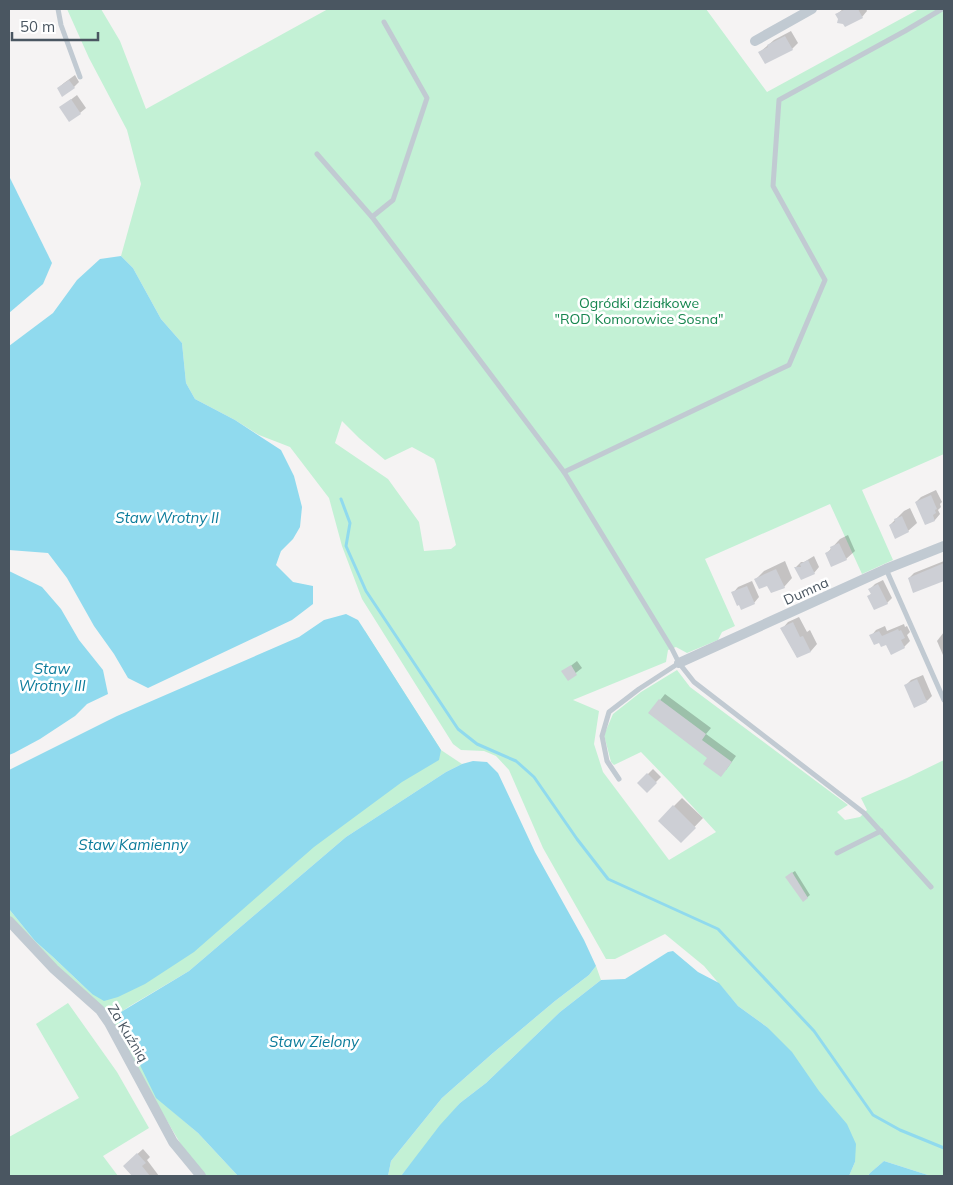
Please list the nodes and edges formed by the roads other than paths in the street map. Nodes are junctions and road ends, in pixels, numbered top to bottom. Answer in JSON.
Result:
{"nodes":[{"id":1,"x":58,"y":9,"type":"edge"},
{"id":2,"x":812,"y":9,"type":"edge"},
{"id":3,"x":942,"y":9,"type":"edge"},
{"id":4,"x":384,"y":22,"type":"dead end"},
{"id":5,"x":756,"y":41,"type":"dead end"},
{"id":6,"x":80,"y":77,"type":"dead end"},
{"id":7,"x":318,"y":154,"type":"dead end"},
{"id":8,"x":372,"y":217,"type":"junction"},
{"id":9,"x":564,"y":472,"type":"junction"},
{"id":10,"x":944,"y":546,"type":"edge"},
{"id":11,"x":886,"y":569,"type":"junction"},
{"id":12,"x":679,"y":663,"type":"junction"},
{"id":13,"x":944,"y":700,"type":"edge"},
{"id":14,"x":619,"y":779,"type":"dead end"},
{"id":15,"x":881,"y":831,"type":"junction"},
{"id":16,"x":837,"y":853,"type":"dead end"},
{"id":17,"x":931,"y":887,"type":"dead end"},
{"id":18,"x":9,"y":921,"type":"edge"},
{"id":19,"x":201,"y":1176,"type":"edge"}],
"edges":[{"from":1,"to":6,"type":"lane"},
{"from":2,"to":5,"type":"street"},
{"from":3,"to":9,"type":"lane"},
{"from":4,"to":8,"type":"lane"},
{"from":7,"to":8,"type":"lane"},
{"from":8,"to":9,"type":"lane"},
{"from":9,"to":12,"type":"lane"},
{"from":10,"to":11,"type":"street","name":"Dumna"},
{"from":11,"to":12,"type":"street","name":"Dumna"},
{"from":11,"to":13,"type":"lane"},
{"from":12,"to":14,"type":"lane"},
{"from":12,"to":15,"type":"lane"},
{"from":15,"to":16,"type":"lane"},
{"from":15,"to":17,"type":"lane"},
{"from":18,"to":19,"type":"street","name":"Za Kuźnią"}]}
